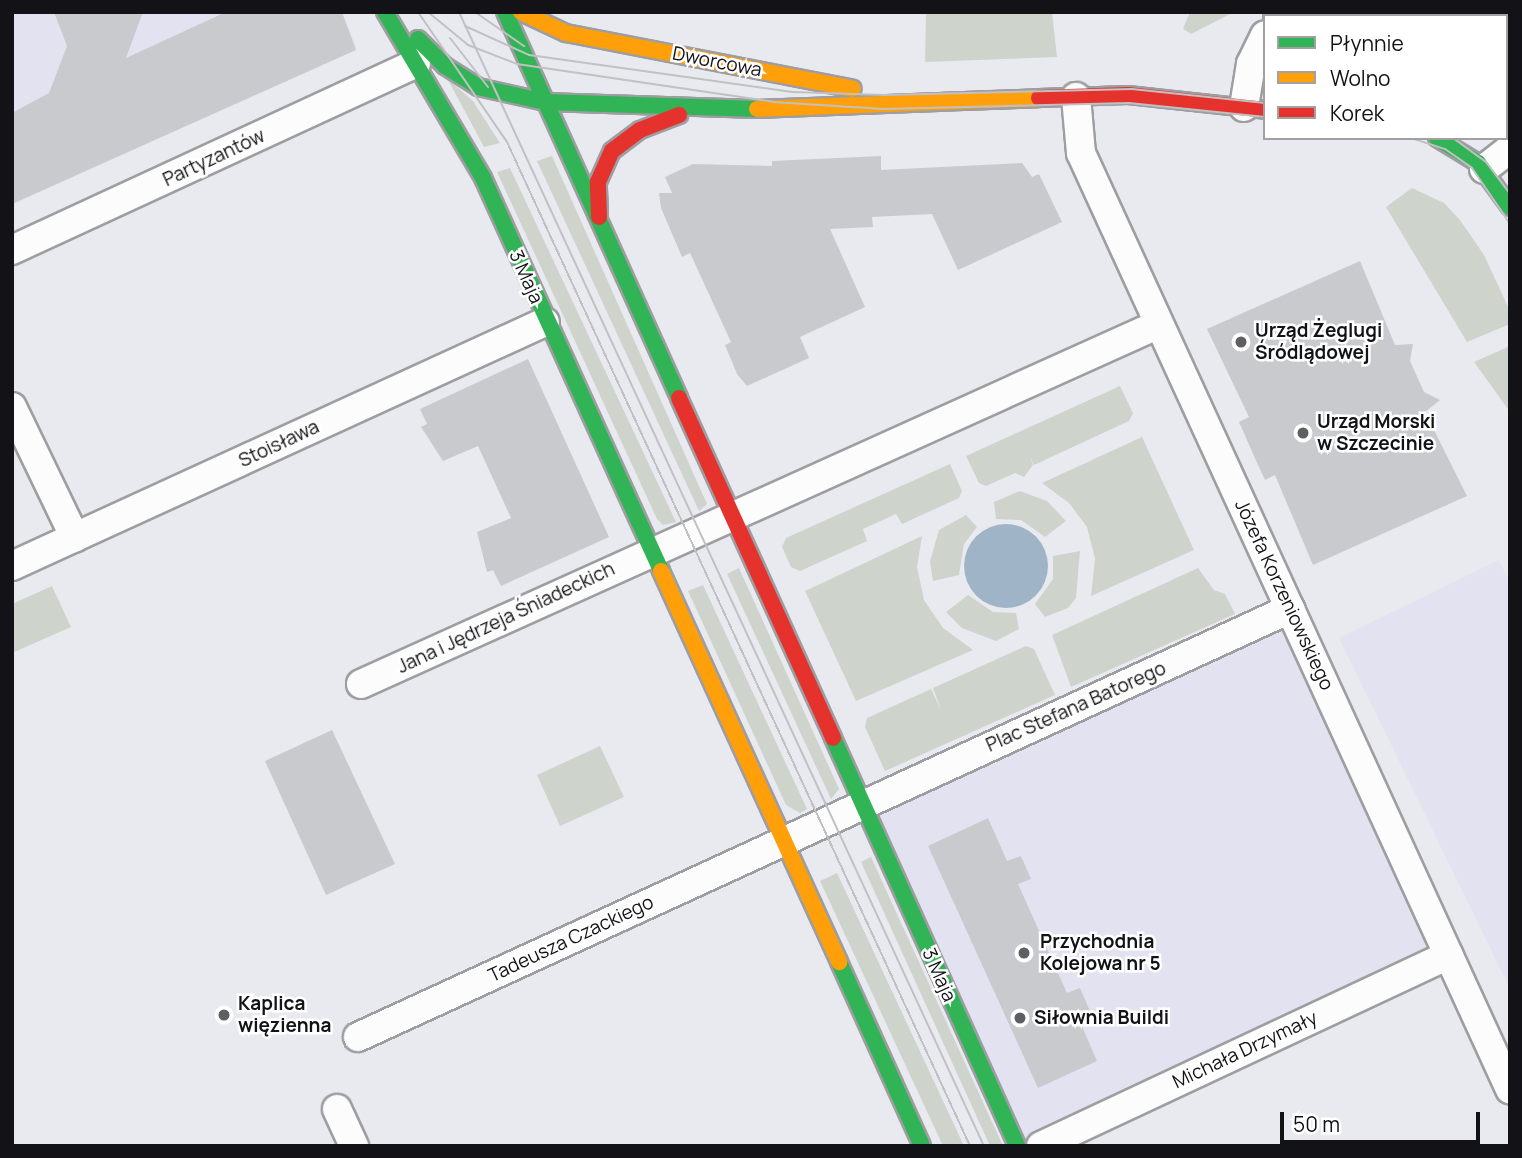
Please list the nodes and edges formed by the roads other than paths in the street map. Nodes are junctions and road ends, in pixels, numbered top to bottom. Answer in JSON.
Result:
{"nodes":[{"id":1,"x":385,"y":12,"type":"edge"},
{"id":2,"x":397,"y":12,"type":"edge"},
{"id":3,"x":505,"y":12,"type":"edge"},
{"id":4,"x":521,"y":12,"type":"edge"},
{"id":5,"x":1263,"y":39,"type":"edge"},
{"id":6,"x":416,"y":63,"type":"junction"},
{"id":7,"x":1076,"y":97,"type":"junction"},
{"id":8,"x":545,"y":102,"type":"junction"},
{"id":9,"x":917,"y":102,"type":"junction"},
{"id":10,"x":1254,"y":108,"type":"edge"},
{"id":11,"x":698,"y":111,"type":"junction"},
{"id":12,"x":1440,"y":140,"type":"edge"},
{"id":13,"x":1510,"y":149,"type":"edge"},
{"id":14,"x":1484,"y":169,"type":"junction"},
{"id":15,"x":1510,"y":207,"type":"edge"},
{"id":16,"x":602,"y":226,"type":"junction"},
{"id":17,"x":12,"y":250,"type":"edge"},
{"id":18,"x":545,"y":322,"type":"junction"},
{"id":19,"x":1159,"y":324,"type":"junction"},
{"id":20,"x":12,"y":407,"type":"edge"},
{"id":21,"x":732,"y":513,"type":"junction"},
{"id":22,"x":75,"y":538,"type":"junction"},
{"id":23,"x":651,"y":551,"type":"junction"},
{"id":24,"x":12,"y":566,"type":"edge"},
{"id":25,"x":1290,"y":609,"type":"junction"},
{"id":26,"x":361,"y":684,"type":"dead end"},
{"id":27,"x":861,"y":804,"type":"junction"},
{"id":28,"x":783,"y":842,"type":"junction"},
{"id":29,"x":1448,"y":955,"type":"junction"},
{"id":30,"x":358,"y":1037,"type":"dead end"},
{"id":31,"x":1510,"y":1089,"type":"edge"},
{"id":32,"x":337,"y":1109,"type":"dead end"},
{"id":33,"x":354,"y":1146,"type":"edge"},
{"id":34,"x":922,"y":1146,"type":"edge"},
{"id":35,"x":1017,"y":1146,"type":"edge"},
{"id":36,"x":1041,"y":1146,"type":"edge"}],
"edges":[{"from":1,"to":6,"type":"street","name":"3 Maja"},
{"from":2,"to":8,"type":"street","name":"Dworcowa"},
{"from":3,"to":8,"type":"street","name":"3 Maja"},
{"from":4,"to":9,"type":"street","name":"Dworcowa"},
{"from":5,"to":10,"type":"street"},
{"from":6,"to":17,"type":"street","name":"Partyzantów"},
{"from":6,"to":18,"type":"street","name":"3 Maja"},
{"from":7,"to":9,"type":"street","name":"Dworcowa"},
{"from":7,"to":10,"type":"street","name":"Dworcowa"},
{"from":7,"to":19,"type":"street","name":"Józefa Korzeniowskiego"},
{"from":8,"to":11,"type":"street","name":"Dworcowa"},
{"from":8,"to":16,"type":"street","name":"3 Maja"},
{"from":9,"to":11,"type":"street","name":"Dworcowa"},
{"from":11,"to":16,"type":"street"},
{"from":12,"to":14,"type":"street"},
{"from":13,"to":14,"type":"street"},
{"from":14,"to":15,"type":"street"},
{"from":16,"to":21,"type":"street","name":"3 Maja"},
{"from":18,"to":22,"type":"street","name":"Stoisława"},
{"from":18,"to":23,"type":"street","name":"3 Maja"},
{"from":19,"to":21,"type":"street"},
{"from":19,"to":25,"type":"street","name":"Józefa Korzeniowskiego"},
{"from":20,"to":22,"type":"street"},
{"from":21,"to":23,"type":"street"},
{"from":21,"to":27,"type":"street","name":"3 Maja"},
{"from":22,"to":24,"type":"street","name":"Stoisława"},
{"from":23,"to":26,"type":"street","name":"Jana i Jędrzeja Śniadeckich"},
{"from":23,"to":28,"type":"street","name":"3 Maja"},
{"from":25,"to":27,"type":"street","name":"Plac Stefana Batorego"},
{"from":25,"to":29,"type":"street","name":"Józefa Korzeniowskiego"},
{"from":27,"to":28,"type":"street"},
{"from":27,"to":35,"type":"street","name":"3 Maja"},
{"from":28,"to":30,"type":"street","name":"Tadeusza Czackiego"},
{"from":28,"to":34,"type":"street","name":"3 Maja"},
{"from":29,"to":31,"type":"street","name":"Józefa Korzeniowskiego"},
{"from":29,"to":36,"type":"street","name":"Michała Drzymały"},
{"from":32,"to":33,"type":"street"}]}
